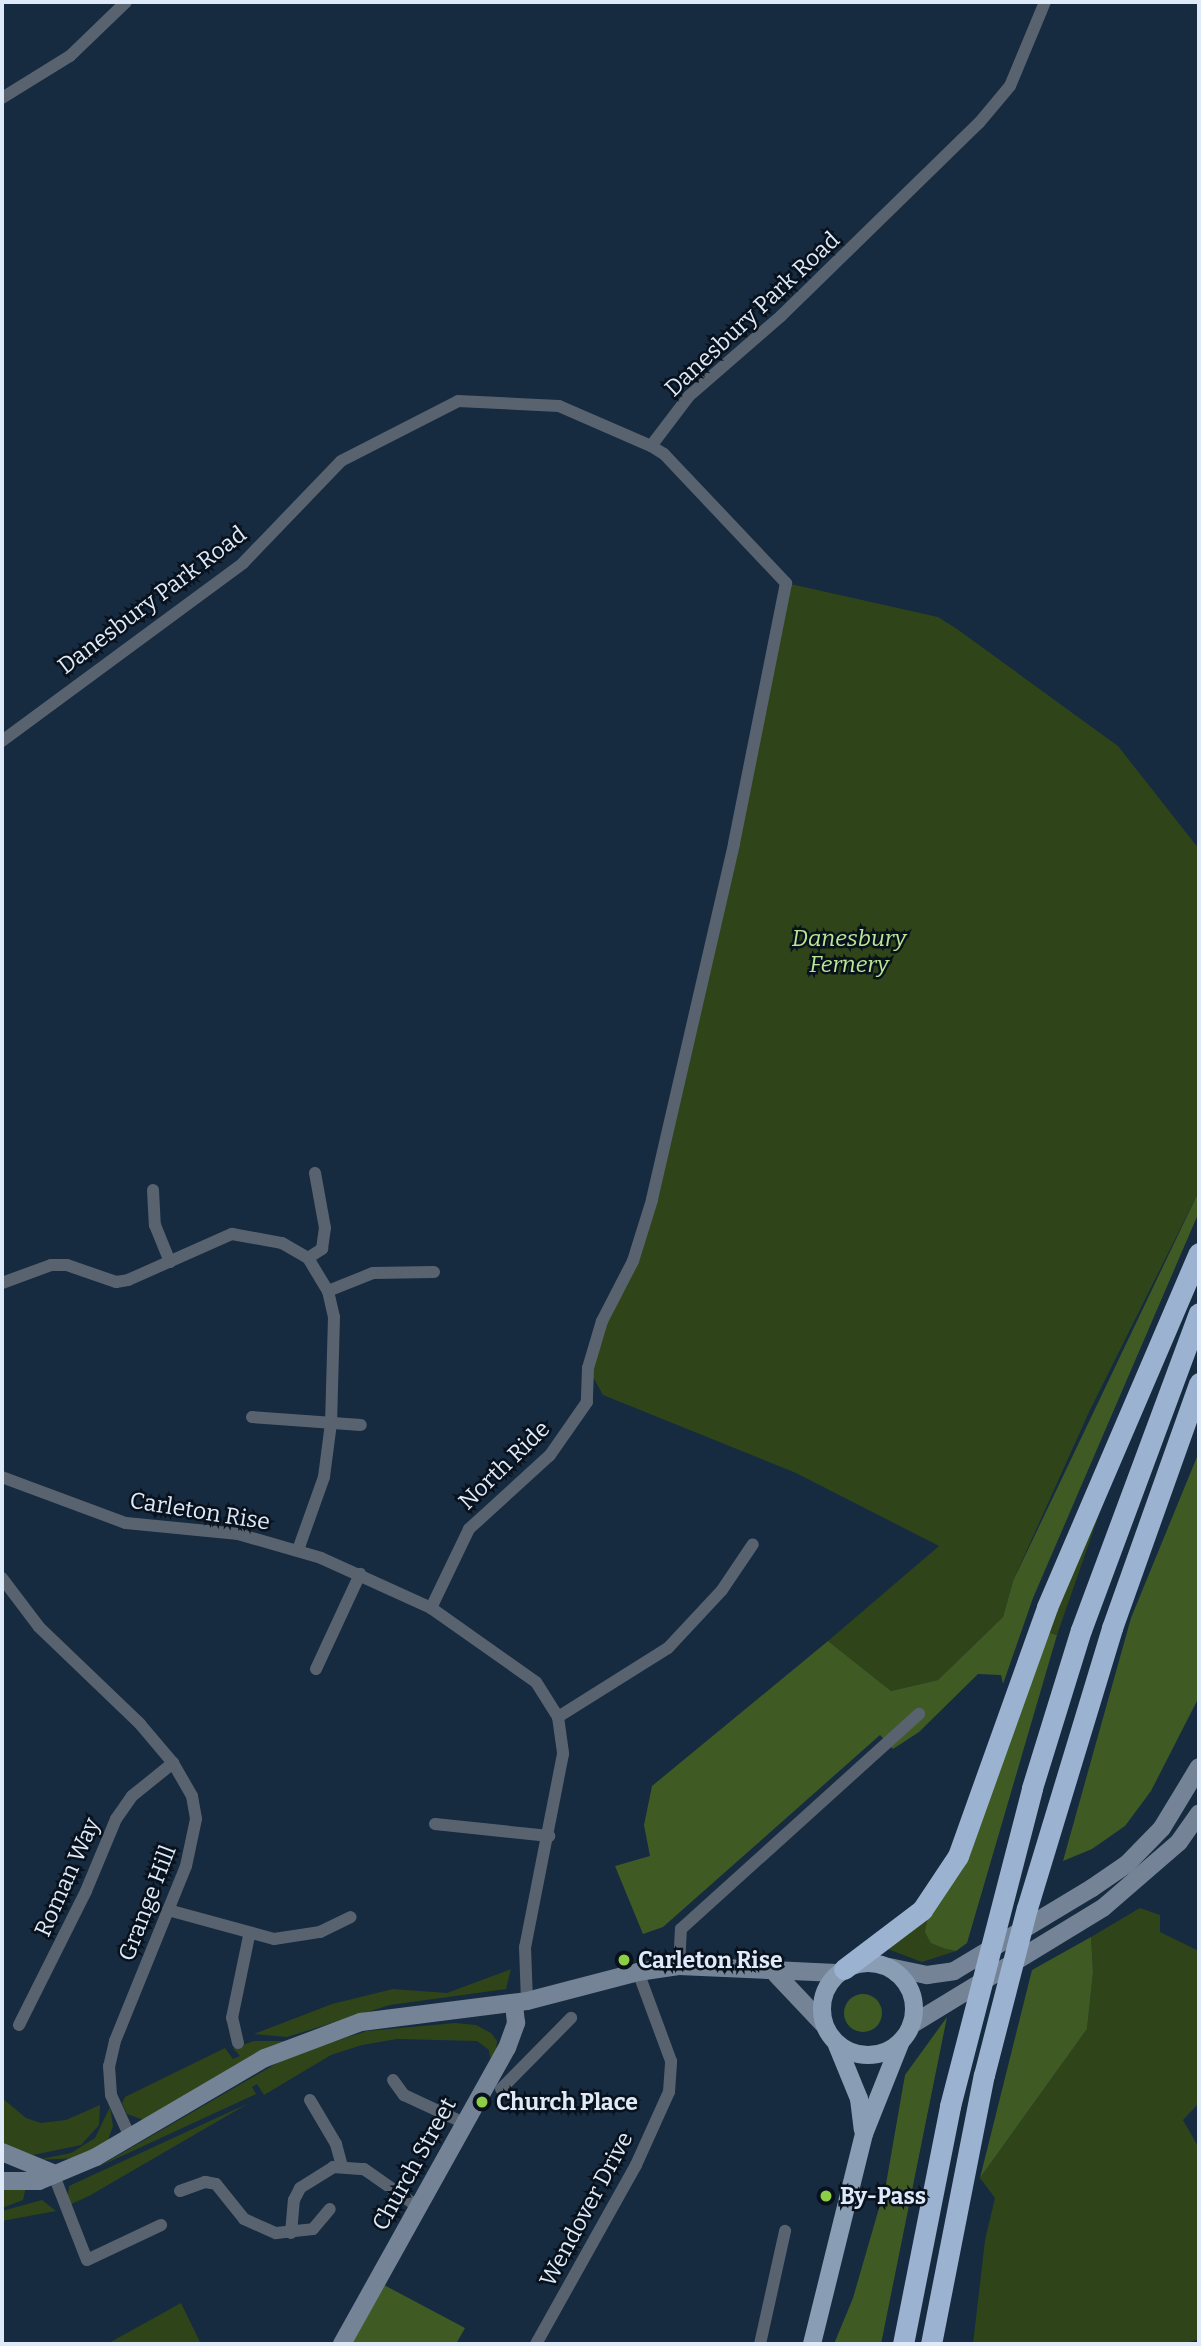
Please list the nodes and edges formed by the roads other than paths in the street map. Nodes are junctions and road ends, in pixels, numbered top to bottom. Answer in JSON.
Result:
{"nodes":[{"id":1,"x":126,"y":2,"type":"edge"},
{"id":2,"x":1045,"y":2,"type":"edge"},
{"id":3,"x":2,"y":98,"type":"edge"},
{"id":4,"x":651,"y":446,"type":"junction"},
{"id":5,"x":2,"y":741,"type":"edge"},
{"id":6,"x":315,"y":1173,"type":"dead end"},
{"id":7,"x":153,"y":1190,"type":"dead end"},
{"id":8,"x":1199,"y":1253,"type":"edge"},
{"id":9,"x":308,"y":1258,"type":"junction"},
{"id":10,"x":170,"y":1262,"type":"junction"},
{"id":11,"x":434,"y":1272,"type":"dead end"},
{"id":12,"x":2,"y":1283,"type":"edge"},
{"id":13,"x":328,"y":1291,"type":"junction"},
{"id":14,"x":1199,"y":1314,"type":"edge"},
{"id":15,"x":1199,"y":1383,"type":"edge"},
{"id":16,"x":252,"y":1417,"type":"dead end"},
{"id":17,"x":331,"y":1423,"type":"junction"},
{"id":18,"x":361,"y":1425,"type":"dead end"},
{"id":19,"x":2,"y":1477,"type":"edge"},
{"id":20,"x":753,"y":1544,"type":"dead end"},
{"id":21,"x":298,"y":1550,"type":"junction"},
{"id":22,"x":360,"y":1574,"type":"junction"},
{"id":23,"x":2,"y":1578,"type":"edge"},
{"id":24,"x":431,"y":1608,"type":"junction"},
{"id":25,"x":316,"y":1669,"type":"dead end"},
{"id":26,"x":919,"y":1714,"type":"dead end"},
{"id":27,"x":558,"y":1717,"type":"junction"},
{"id":28,"x":173,"y":1763,"type":"junction"},
{"id":29,"x":1199,"y":1767,"type":"edge"},
{"id":30,"x":1199,"y":1813,"type":"edge"},
{"id":31,"x":435,"y":1824,"type":"dead end"},
{"id":32,"x":549,"y":1836,"type":"junction"},
{"id":33,"x":168,"y":1910,"type":"junction"},
{"id":34,"x":351,"y":1917,"type":"dead end"},
{"id":35,"x":250,"y":1936,"type":"junction"},
{"id":36,"x":679,"y":1966,"type":"junction"},
{"id":37,"x":889,"y":1967,"type":"junction"},
{"id":38,"x":841,"y":1971,"type":"junction"},
{"id":39,"x":638,"y":1972,"type":"junction"},
{"id":40,"x":776,"y":1974,"type":"junction"},
{"id":41,"x":520,"y":2002,"type":"junction"},
{"id":42,"x":571,"y":2018,"type":"dead end"},
{"id":43,"x":19,"y":2025,"type":"dead end"},
{"id":44,"x":911,"y":2025,"type":"junction"},
{"id":45,"x":825,"y":2026,"type":"junction"},
{"id":46,"x":901,"y":2040,"type":"junction"},
{"id":47,"x":238,"y":2043,"type":"dead end"},
{"id":48,"x":837,"y":2045,"type":"junction"},
{"id":49,"x":499,"y":2061,"type":"junction"},
{"id":50,"x":517,"y":2074,"type":"junction"},
{"id":51,"x":393,"y":2080,"type":"dead end"},
{"id":52,"x":501,"y":2089,"type":"dead end"},
{"id":53,"x":310,"y":2100,"type":"dead end"},
{"id":54,"x":464,"y":2123,"type":"junction"},
{"id":55,"x":864,"y":2134,"type":"junction"},
{"id":56,"x":131,"y":2139,"type":"junction"},
{"id":57,"x":2,"y":2152,"type":"edge"},
{"id":58,"x":342,"y":2166,"type":"junction"},
{"id":59,"x":53,"y":2173,"type":"junction"},
{"id":60,"x":2,"y":2181,"type":"edge"},
{"id":61,"x":180,"y":2191,"type":"dead end"},
{"id":62,"x":418,"y":2207,"type":"junction"},
{"id":63,"x":330,"y":2209,"type":"dead end"},
{"id":64,"x":161,"y":2225,"type":"dead end"},
{"id":65,"x":785,"y":2231,"type":"dead end"},
{"id":66,"x":291,"y":2233,"type":"junction"},
{"id":67,"x":342,"y":2344,"type":"edge"},
{"id":68,"x":536,"y":2344,"type":"edge"},
{"id":69,"x":760,"y":2344,"type":"edge"},
{"id":70,"x":812,"y":2344,"type":"edge"},
{"id":71,"x":902,"y":2344,"type":"edge"},
{"id":72,"x":931,"y":2344,"type":"edge"}],
"edges":[{"from":1,"to":3,"type":"street"},
{"from":2,"to":4,"type":"street","name":"Danesbury Park Road"},
{"from":4,"to":5,"type":"street","name":"Danesbury Park Road"},
{"from":4,"to":24,"type":"street","name":"North Ride"},
{"from":6,"to":9,"type":"street"},
{"from":7,"to":10,"type":"street"},
{"from":8,"to":38,"type":"highway"},
{"from":9,"to":10,"type":"street"},
{"from":9,"to":13,"type":"street"},
{"from":10,"to":12,"type":"street"},
{"from":11,"to":13,"type":"street"},
{"from":13,"to":17,"type":"street"},
{"from":14,"to":71,"type":"highway"},
{"from":15,"to":72,"type":"highway"},
{"from":16,"to":17,"type":"street"},
{"from":17,"to":18,"type":"street"},
{"from":17,"to":21,"type":"street"},
{"from":19,"to":21,"type":"street","name":"Carleton Rise"},
{"from":20,"to":27,"type":"street"},
{"from":21,"to":22,"type":"street","name":"Carleton Rise"},
{"from":22,"to":24,"type":"street","name":"Carleton Rise"},
{"from":22,"to":25,"type":"street"},
{"from":23,"to":28,"type":"street","name":"Grange Hill"},
{"from":24,"to":27,"type":"street","name":"Carleton Rise"},
{"from":26,"to":36,"type":"street"},
{"from":27,"to":32,"type":"street","name":"Carleton Rise"},
{"from":28,"to":33,"type":"street","name":"Grange Hill"},
{"from":28,"to":43,"type":"street","name":"Roman Way"},
{"from":29,"to":37,"type":"main road"},
{"from":30,"to":44,"type":"main road"},
{"from":31,"to":32,"type":"street"},
{"from":32,"to":41,"type":"street","name":"Carleton Rise"},
{"from":33,"to":35,"type":"street"},
{"from":33,"to":56,"type":"street","name":"Grange Hill"},
{"from":34,"to":35,"type":"street"},
{"from":35,"to":47,"type":"street"},
{"from":36,"to":39,"type":"main road"},
{"from":36,"to":40,"type":"main road"},
{"from":37,"to":38,"type":"main road"},
{"from":37,"to":44,"type":"main road"},
{"from":38,"to":40,"type":"main road"},
{"from":38,"to":45,"type":"main road"},
{"from":39,"to":41,"type":"main road"},
{"from":39,"to":68,"type":"street","name":"Wendover Drive"},
{"from":40,"to":45,"type":"main road"},
{"from":41,"to":49,"type":"main road","name":"Church Street"},
{"from":41,"to":56,"type":"main road"},
{"from":42,"to":50,"type":"street"},
{"from":44,"to":46,"type":"main road"},
{"from":45,"to":48,"type":"main road"},
{"from":46,"to":48,"type":"main road"},
{"from":46,"to":55,"type":"main road"},
{"from":48,"to":55,"type":"main road"},
{"from":49,"to":50,"type":"street"},
{"from":49,"to":54,"type":"main road","name":"Church Street"},
{"from":50,"to":52,"type":"street"},
{"from":51,"to":54,"type":"street"},
{"from":53,"to":58,"type":"street"},
{"from":54,"to":62,"type":"main road","name":"Church Street"},
{"from":55,"to":70,"type":"main road"},
{"from":56,"to":59,"type":"main road"},
{"from":57,"to":59,"type":"main road"},
{"from":58,"to":62,"type":"street"},
{"from":58,"to":66,"type":"street"},
{"from":59,"to":60,"type":"main road"},
{"from":59,"to":64,"type":"street"},
{"from":61,"to":66,"type":"street"},
{"from":62,"to":67,"type":"main road","name":"Church Street"},
{"from":63,"to":66,"type":"street"},
{"from":65,"to":69,"type":"street"}]}
